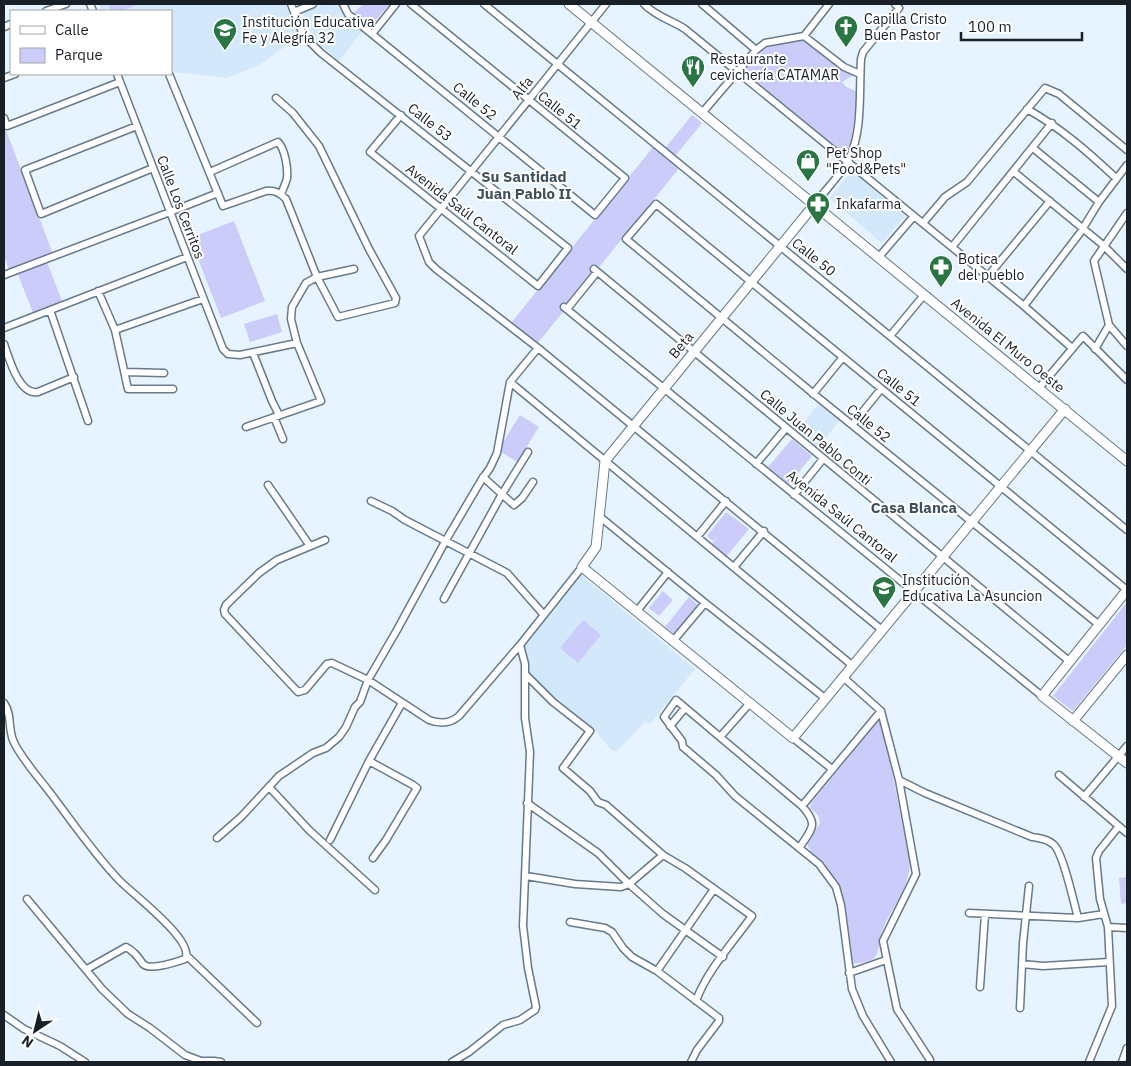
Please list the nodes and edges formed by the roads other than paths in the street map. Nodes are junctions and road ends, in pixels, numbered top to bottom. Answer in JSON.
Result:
{"nodes":[{"id":1,"x":66,"y":4,"type":"edge"},
{"id":2,"x":291,"y":4,"type":"edge"},
{"id":3,"x":313,"y":4,"type":"edge"},
{"id":4,"x":343,"y":4,"type":"edge"},
{"id":5,"x":396,"y":4,"type":"edge"},
{"id":6,"x":411,"y":4,"type":"edge"},
{"id":7,"x":484,"y":4,"type":"edge"},
{"id":8,"x":568,"y":4,"type":"edge"},
{"id":9,"x":606,"y":4,"type":"edge"},
{"id":10,"x":644,"y":4,"type":"edge"},
{"id":11,"x":702,"y":4,"type":"edge"},
{"id":12,"x":829,"y":4,"type":"edge"},
{"id":13,"x":895,"y":4,"type":"edge"},
{"id":14,"x":49,"y":10,"type":"edge"},
{"id":15,"x":294,"y":12,"type":"junction"},
{"id":16,"x":592,"y":23,"type":"junction"},
{"id":17,"x":372,"y":34,"type":"junction"},
{"id":18,"x":804,"y":36,"type":"junction"},
{"id":19,"x":756,"y":50,"type":"junction"},
{"id":20,"x":557,"y":64,"type":"junction"},
{"id":21,"x":737,"y":72,"type":"junction"},
{"id":22,"x":860,"y":74,"type":"junction"},
{"id":23,"x":117,"y":75,"type":"edge"},
{"id":24,"x":169,"y":75,"type":"edge"},
{"id":25,"x":120,"y":82,"type":"junction"},
{"id":26,"x":276,"y":98,"type":"dead end"},
{"id":27,"x":528,"y":100,"type":"junction"},
{"id":28,"x":1027,"y":109,"type":"junction"},
{"id":29,"x":702,"y":113,"type":"junction"},
{"id":30,"x":401,"y":115,"type":"junction"},
{"id":31,"x":4,"y":118,"type":"edge"},
{"id":32,"x":1052,"y":123,"type":"junction"},
{"id":33,"x":137,"y":126,"type":"junction"},
{"id":34,"x":498,"y":136,"type":"junction"},
{"id":35,"x":1033,"y":148,"type":"junction"},
{"id":36,"x":1127,"y":150,"type":"edge"},
{"id":37,"x":848,"y":161,"type":"junction"},
{"id":38,"x":1127,"y":165,"type":"edge"},
{"id":39,"x":153,"y":168,"type":"junction"},
{"id":40,"x":471,"y":170,"type":"junction"},
{"id":41,"x":210,"y":172,"type":"junction"},
{"id":42,"x":1014,"y":172,"type":"junction"},
{"id":43,"x":1116,"y":178,"type":"junction"},
{"id":44,"x":218,"y":192,"type":"junction"},
{"id":45,"x":281,"y":194,"type":"junction"},
{"id":46,"x":1050,"y":201,"type":"junction"},
{"id":47,"x":1099,"y":202,"type":"junction"},
{"id":48,"x":814,"y":205,"type":"junction"},
{"id":49,"x":439,"y":209,"type":"junction"},
{"id":50,"x":170,"y":212,"type":"junction"},
{"id":51,"x":1127,"y":213,"type":"edge"},
{"id":52,"x":595,"y":215,"type":"joint"},
{"id":53,"x":914,"y":216,"type":"junction"},
{"id":54,"x":923,"y":223,"type":"junction"},
{"id":55,"x":1083,"y":229,"type":"junction"},
{"id":56,"x":626,"y":239,"type":"joint"},
{"id":57,"x":1104,"y":245,"type":"junction"},
{"id":58,"x":780,"y":246,"type":"junction"},
{"id":59,"x":952,"y":247,"type":"junction"},
{"id":60,"x":187,"y":257,"type":"junction"},
{"id":61,"x":878,"y":258,"type":"junction"},
{"id":62,"x":1126,"y":265,"type":"edge"},
{"id":63,"x":354,"y":269,"type":"dead end"},
{"id":64,"x":596,"y":271,"type":"joint"},
{"id":65,"x":4,"y":275,"type":"edge"},
{"id":66,"x":988,"y":276,"type":"junction"},
{"id":67,"x":317,"y":277,"type":"junction"},
{"id":68,"x":752,"y":282,"type":"junction"},
{"id":69,"x":538,"y":286,"type":"joint"},
{"id":70,"x":98,"y":291,"type":"junction"},
{"id":71,"x":924,"y":295,"type":"junction"},
{"id":72,"x":203,"y":299,"type":"junction"},
{"id":73,"x":1024,"y":306,"type":"junction"},
{"id":74,"x":50,"y":310,"type":"junction"},
{"id":75,"x":722,"y":318,"type":"junction"},
{"id":76,"x":1109,"y":325,"type":"junction"},
{"id":77,"x":4,"y":328,"type":"edge"},
{"id":78,"x":115,"y":330,"type":"junction"},
{"id":79,"x":890,"y":336,"type":"junction"},
{"id":80,"x":297,"y":343,"type":"junction"},
{"id":81,"x":4,"y":344,"type":"edge"},
{"id":82,"x":1127,"y":346,"type":"edge"},
{"id":83,"x":538,"y":348,"type":"junction"},
{"id":84,"x":1072,"y":348,"type":"junction"},
{"id":85,"x":1095,"y":350,"type":"junction"},
{"id":86,"x":694,"y":352,"type":"junction"},
{"id":87,"x":253,"y":353,"type":"junction"},
{"id":88,"x":843,"y":357,"type":"junction"},
{"id":89,"x":125,"y":372,"type":"junction"},
{"id":90,"x":164,"y":373,"type":"dead end"},
{"id":91,"x":74,"y":377,"type":"junction"},
{"id":92,"x":1127,"y":380,"type":"edge"},
{"id":93,"x":510,"y":382,"type":"junction"},
{"id":94,"x":663,"y":388,"type":"junction"},
{"id":95,"x":1039,"y":388,"type":"junction"},
{"id":96,"x":174,"y":389,"type":"dead end"},
{"id":97,"x":881,"y":389,"type":"junction"},
{"id":98,"x":813,"y":394,"type":"junction"},
{"id":99,"x":1065,"y":409,"type":"junction"},
{"id":100,"x":277,"y":416,"type":"junction"},
{"id":101,"x":88,"y":420,"type":"dead end"},
{"id":102,"x":852,"y":425,"type":"junction"},
{"id":103,"x":633,"y":426,"type":"junction"},
{"id":104,"x":246,"y":427,"type":"dead end"},
{"id":105,"x":786,"y":428,"type":"junction"},
{"id":106,"x":283,"y":439,"type":"dead end"},
{"id":107,"x":1031,"y":451,"type":"junction"},
{"id":108,"x":528,"y":452,"type":"dead end"},
{"id":109,"x":823,"y":459,"type":"junction"},
{"id":110,"x":605,"y":461,"type":"junction"},
{"id":111,"x":1127,"y":461,"type":"edge"},
{"id":112,"x":756,"y":464,"type":"junction"},
{"id":113,"x":483,"y":477,"type":"junction"},
{"id":114,"x":533,"y":482,"type":"dead end"},
{"id":115,"x":268,"y":485,"type":"dead end"},
{"id":116,"x":1001,"y":487,"type":"junction"},
{"id":117,"x":502,"y":494,"type":"junction"},
{"id":118,"x":794,"y":495,"type":"junction"},
{"id":119,"x":371,"y":501,"type":"dead end"},
{"id":120,"x":726,"y":501,"type":"junction"},
{"id":121,"x":599,"y":516,"type":"junction"},
{"id":122,"x":972,"y":522,"type":"junction"},
{"id":123,"x":1127,"y":530,"type":"edge"},
{"id":124,"x":764,"y":531,"type":"junction"},
{"id":125,"x":697,"y":536,"type":"junction"},
{"id":126,"x":325,"y":540,"type":"dead end"},
{"id":127,"x":446,"y":540,"type":"junction"},
{"id":128,"x":310,"y":546,"type":"junction"},
{"id":129,"x":470,"y":553,"type":"junction"},
{"id":130,"x":943,"y":557,"type":"junction"},
{"id":131,"x":582,"y":567,"type":"junction"},
{"id":132,"x":734,"y":567,"type":"junction"},
{"id":133,"x":668,"y":572,"type":"junction"},
{"id":134,"x":1127,"y":590,"type":"edge"},
{"id":135,"x":914,"y":592,"type":"junction"},
{"id":136,"x":444,"y":599,"type":"dead end"},
{"id":137,"x":705,"y":603,"type":"junction"},
{"id":138,"x":637,"y":611,"type":"junction"},
{"id":139,"x":544,"y":615,"type":"junction"},
{"id":140,"x":1098,"y":624,"type":"junction"},
{"id":141,"x":882,"y":630,"type":"junction"},
{"id":142,"x":673,"y":641,"type":"junction"},
{"id":143,"x":520,"y":645,"type":"junction"},
{"id":144,"x":1127,"y":655,"type":"edge"},
{"id":145,"x":1068,"y":661,"type":"junction"},
{"id":146,"x":853,"y":666,"type":"junction"},
{"id":147,"x":525,"y":674,"type":"junction"},
{"id":148,"x":843,"y":677,"type":"junction"},
{"id":149,"x":368,"y":680,"type":"junction"},
{"id":150,"x":1042,"y":696,"type":"junction"},
{"id":151,"x":826,"y":698,"type":"junction"},
{"id":152,"x":750,"y":702,"type":"junction"},
{"id":153,"x":4,"y":703,"type":"edge"},
{"id":154,"x":402,"y":704,"type":"junction"},
{"id":155,"x":685,"y":708,"type":"junction"},
{"id":156,"x":881,"y":711,"type":"junction"},
{"id":157,"x":1074,"y":721,"type":"junction"},
{"id":158,"x":670,"y":726,"type":"junction"},
{"id":159,"x":720,"y":737,"type":"junction"},
{"id":160,"x":793,"y":738,"type":"junction"},
{"id":161,"x":1127,"y":746,"type":"edge"},
{"id":162,"x":1119,"y":756,"type":"junction"},
{"id":163,"x":369,"y":761,"type":"junction"},
{"id":164,"x":1127,"y":764,"type":"edge"},
{"id":165,"x":832,"y":769,"type":"junction"},
{"id":166,"x":1059,"y":775,"type":"dead end"},
{"id":167,"x":899,"y":780,"type":"junction"},
{"id":168,"x":270,"y":788,"type":"junction"},
{"id":169,"x":1084,"y":797,"type":"junction"},
{"id":170,"x":527,"y":803,"type":"junction"},
{"id":171,"x":802,"y":806,"type":"junction"},
{"id":172,"x":1119,"y":826,"type":"junction"},
{"id":173,"x":1127,"y":833,"type":"edge"},
{"id":174,"x":217,"y":838,"type":"dead end"},
{"id":175,"x":330,"y":840,"type":"dead end"},
{"id":176,"x":800,"y":847,"type":"junction"},
{"id":177,"x":663,"y":855,"type":"junction"},
{"id":178,"x":373,"y":858,"type":"dead end"},
{"id":179,"x":526,"y":876,"type":"junction"},
{"id":180,"x":629,"y":884,"type":"junction"},
{"id":181,"x":1029,"y":886,"type":"dead end"},
{"id":182,"x":714,"y":889,"type":"junction"},
{"id":183,"x":375,"y":890,"type":"dead end"},
{"id":184,"x":27,"y":899,"type":"dead end"},
{"id":185,"x":969,"y":913,"type":"dead end"},
{"id":186,"x":985,"y":914,"type":"junction"},
{"id":187,"x":1104,"y":914,"type":"junction"},
{"id":188,"x":1025,"y":916,"type":"junction"},
{"id":189,"x":1078,"y":918,"type":"junction"},
{"id":190,"x":570,"y":922,"type":"dead end"},
{"id":191,"x":1108,"y":927,"type":"junction"},
{"id":192,"x":1127,"y":928,"type":"edge"},
{"id":193,"x":686,"y":931,"type":"junction"},
{"id":194,"x":187,"y":956,"type":"junction"},
{"id":195,"x":722,"y":957,"type":"junction"},
{"id":196,"x":886,"y":960,"type":"junction"},
{"id":197,"x":1109,"y":962,"type":"junction"},
{"id":198,"x":1022,"y":964,"type":"junction"},
{"id":199,"x":86,"y":970,"type":"junction"},
{"id":200,"x":657,"y":972,"type":"junction"},
{"id":201,"x":849,"y":973,"type":"junction"},
{"id":202,"x":980,"y":987,"type":"dead end"},
{"id":203,"x":696,"y":1001,"type":"junction"},
{"id":204,"x":1020,"y":1008,"type":"dead end"},
{"id":205,"x":4,"y":1015,"type":"edge"},
{"id":206,"x":257,"y":1023,"type":"dead end"},
{"id":207,"x":1127,"y":1048,"type":"edge"},
{"id":208,"x":85,"y":1062,"type":"edge"},
{"id":209,"x":221,"y":1062,"type":"edge"},
{"id":210,"x":452,"y":1062,"type":"edge"},
{"id":211,"x":691,"y":1062,"type":"edge"},
{"id":212,"x":891,"y":1062,"type":"edge"},
{"id":213,"x":929,"y":1062,"type":"edge"},
{"id":214,"x":1089,"y":1062,"type":"edge"},
{"id":215,"x":1122,"y":1062,"type":"edge"}],
"edges":[{"from":1,"to":14,"type":"street"},
{"from":2,"to":15,"type":"street","name":"Calle 53"},
{"from":3,"to":15,"type":"street"},
{"from":4,"to":17,"type":"street","name":"Calle 52"},
{"from":5,"to":17,"type":"street"},
{"from":6,"to":27,"type":"street","name":"Calle 51"},
{"from":7,"to":20,"type":"street","name":"Calle 50"},
{"from":8,"to":16,"type":"street","name":"Avenida El Muro Oeste"},
{"from":9,"to":16,"type":"street","name":"Alfa"},
{"from":10,"to":21,"type":"street"},
{"from":11,"to":19,"type":"street"},
{"from":12,"to":18,"type":"street"},
{"from":13,"to":22,"type":"street","name":"Beta"},
{"from":15,"to":30,"type":"street","name":"Calle 53"},
{"from":16,"to":20,"type":"street","name":"Alfa"},
{"from":16,"to":29,"type":"street","name":"Avenida El Muro Oeste"},
{"from":17,"to":34,"type":"street","name":"Calle 52"},
{"from":18,"to":19,"type":"street"},
{"from":18,"to":22,"type":"street"},
{"from":19,"to":21,"type":"street"},
{"from":20,"to":27,"type":"street","name":"Alfa"},
{"from":20,"to":58,"type":"street","name":"Calle 50"},
{"from":21,"to":29,"type":"street"},
{"from":21,"to":37,"type":"street"},
{"from":22,"to":37,"type":"street","name":"Beta"},
{"from":23,"to":25,"type":"street","name":"Calle Los Cerritos"},
{"from":24,"to":41,"type":"street"},
{"from":25,"to":31,"type":"street"},
{"from":25,"to":33,"type":"street","name":"Calle Los Cerritos"},
{"from":26,"to":67,"type":"street"},
{"from":27,"to":34,"type":"street","name":"Alfa"},
{"from":27,"to":52,"type":"street","name":"Calle 51"},
{"from":28,"to":32,"type":"street"},
{"from":28,"to":36,"type":"street"},
{"from":28,"to":54,"type":"street"},
{"from":29,"to":48,"type":"street","name":"Avenida El Muro Oeste"},
{"from":30,"to":40,"type":"street","name":"Calle 53"},
{"from":30,"to":49,"type":"street","name":"Avenida Saúl Cantoral"},
{"from":32,"to":35,"type":"street"},
{"from":32,"to":43,"type":"street"},
{"from":33,"to":39,"type":"street","name":"Calle Los Cerritos"},
{"from":33,"to":39,"type":"street"},
{"from":34,"to":40,"type":"street","name":"Alfa"},
{"from":34,"to":52,"type":"street","name":"Calle 52"},
{"from":35,"to":42,"type":"street"},
{"from":35,"to":47,"type":"street"},
{"from":37,"to":48,"type":"street","name":"Beta"},
{"from":37,"to":53,"type":"street"},
{"from":38,"to":43,"type":"street"},
{"from":39,"to":50,"type":"street","name":"Calle Los Cerritos"},
{"from":40,"to":49,"type":"street","name":"Alfa"},
{"from":40,"to":69,"type":"street","name":"Calle 53"},
{"from":41,"to":44,"type":"street"},
{"from":41,"to":45,"type":"street"},
{"from":42,"to":46,"type":"street"},
{"from":42,"to":59,"type":"street"},
{"from":43,"to":47,"type":"street"},
{"from":44,"to":45,"type":"street"},
{"from":44,"to":50,"type":"street"},
{"from":45,"to":67,"type":"street"},
{"from":46,"to":55,"type":"street"},
{"from":46,"to":66,"type":"street"},
{"from":47,"to":55,"type":"street"},
{"from":48,"to":58,"type":"street","name":"Beta"},
{"from":48,"to":61,"type":"street","name":"Avenida El Muro Oeste"},
{"from":49,"to":69,"type":"street","name":"Avenida Saúl Cantoral"},
{"from":49,"to":83,"type":"street","name":"Alfa"},
{"from":50,"to":60,"type":"street","name":"Calle Los Cerritos"},
{"from":50,"to":65,"type":"street"},
{"from":51,"to":57,"type":"street"},
{"from":53,"to":54,"type":"street"},
{"from":53,"to":61,"type":"street"},
{"from":54,"to":59,"type":"street"},
{"from":55,"to":57,"type":"street"},
{"from":55,"to":73,"type":"street"},
{"from":56,"to":68,"type":"street","name":"Calle 51"},
{"from":56,"to":75,"type":"street","name":"Calle 52"},
{"from":57,"to":62,"type":"street"},
{"from":57,"to":76,"type":"street"},
{"from":58,"to":68,"type":"street","name":"Beta"},
{"from":58,"to":79,"type":"street","name":"Calle 50"},
{"from":59,"to":66,"type":"street"},
{"from":60,"to":70,"type":"street"},
{"from":60,"to":72,"type":"street","name":"Calle Los Cerritos"},
{"from":61,"to":71,"type":"street","name":"Avenida El Muro Oeste"},
{"from":63,"to":67,"type":"street"},
{"from":64,"to":86,"type":"street","name":"Calle Juan Pablo Conti"},
{"from":64,"to":94,"type":"street","name":"Avenida Saúl Cantoral"},
{"from":66,"to":73,"type":"street"},
{"from":67,"to":80,"type":"street"},
{"from":68,"to":75,"type":"street","name":"Beta"},
{"from":68,"to":88,"type":"street","name":"Calle 51"},
{"from":70,"to":74,"type":"street"},
{"from":70,"to":78,"type":"street"},
{"from":71,"to":79,"type":"street"},
{"from":71,"to":95,"type":"street","name":"Avenida El Muro Oeste"},
{"from":72,"to":78,"type":"street"},
{"from":72,"to":87,"type":"street","name":"Calle Los Cerritos"},
{"from":73,"to":84,"type":"street"},
{"from":74,"to":77,"type":"street"},
{"from":74,"to":91,"type":"street"},
{"from":75,"to":86,"type":"street","name":"Beta"},
{"from":75,"to":98,"type":"street","name":"Calle 52"},
{"from":76,"to":82,"type":"street"},
{"from":76,"to":85,"type":"street"},
{"from":78,"to":89,"type":"street"},
{"from":79,"to":107,"type":"street","name":"Calle 50"},
{"from":80,"to":87,"type":"street"},
{"from":80,"to":100,"type":"street"},
{"from":81,"to":91,"type":"street"},
{"from":83,"to":93,"type":"street"},
{"from":83,"to":103,"type":"street"},
{"from":84,"to":85,"type":"street"},
{"from":84,"to":95,"type":"street"},
{"from":85,"to":92,"type":"street"},
{"from":86,"to":94,"type":"street","name":"Beta"},
{"from":86,"to":105,"type":"street","name":"Calle Juan Pablo Conti"},
{"from":87,"to":100,"type":"street"},
{"from":88,"to":97,"type":"street","name":"Calle 51"},
{"from":88,"to":98,"type":"street"},
{"from":89,"to":90,"type":"street"},
{"from":89,"to":96,"type":"street"},
{"from":91,"to":101,"type":"street"},
{"from":93,"to":110,"type":"street"},
{"from":93,"to":113,"type":"street"},
{"from":94,"to":103,"type":"street","name":"Beta"},
{"from":94,"to":112,"type":"street","name":"Avenida Saúl Cantoral"},
{"from":95,"to":99,"type":"street","name":"Avenida El Muro Oeste"},
{"from":97,"to":102,"type":"street"},
{"from":97,"to":116,"type":"street","name":"Calle 51"},
{"from":98,"to":102,"type":"street","name":"Calle 52"},
{"from":99,"to":107,"type":"street"},
{"from":99,"to":111,"type":"street","name":"Avenida El Muro Oeste"},
{"from":100,"to":104,"type":"street"},
{"from":100,"to":106,"type":"street"},
{"from":102,"to":122,"type":"street","name":"Calle 52"},
{"from":103,"to":110,"type":"street","name":"Beta"},
{"from":103,"to":120,"type":"street"},
{"from":105,"to":109,"type":"street","name":"Calle Juan Pablo Conti"},
{"from":105,"to":112,"type":"street"},
{"from":107,"to":116,"type":"street"},
{"from":107,"to":123,"type":"street","name":"Calle 50"},
{"from":108,"to":117,"type":"street"},
{"from":109,"to":118,"type":"street"},
{"from":109,"to":130,"type":"street","name":"Calle Juan Pablo Conti"},
{"from":110,"to":121,"type":"street"},
{"from":110,"to":125,"type":"street"},
{"from":112,"to":118,"type":"street","name":"Avenida Saúl Cantoral"},
{"from":113,"to":117,"type":"street"},
{"from":113,"to":127,"type":"street"},
{"from":114,"to":117,"type":"street"},
{"from":115,"to":128,"type":"street"},
{"from":116,"to":122,"type":"street"},
{"from":116,"to":134,"type":"street","name":"Calle 51"},
{"from":117,"to":129,"type":"street"},
{"from":118,"to":135,"type":"street","name":"Avenida Saúl Cantoral"},
{"from":119,"to":127,"type":"street"},
{"from":120,"to":124,"type":"street"},
{"from":120,"to":125,"type":"street"},
{"from":121,"to":131,"type":"street"},
{"from":121,"to":133,"type":"street"},
{"from":122,"to":130,"type":"street"},
{"from":122,"to":140,"type":"street","name":"Calle 52"},
{"from":124,"to":132,"type":"street"},
{"from":124,"to":141,"type":"street"},
{"from":125,"to":132,"type":"street"},
{"from":126,"to":128,"type":"street"},
{"from":127,"to":129,"type":"street"},
{"from":127,"to":149,"type":"street"},
{"from":128,"to":149,"type":"street"},
{"from":129,"to":136,"type":"street"},
{"from":129,"to":139,"type":"street"},
{"from":130,"to":135,"type":"street"},
{"from":130,"to":145,"type":"street","name":"Calle Juan Pablo Conti"},
{"from":131,"to":138,"type":"street"},
{"from":131,"to":139,"type":"street"},
{"from":132,"to":146,"type":"street"},
{"from":133,"to":137,"type":"street"},
{"from":133,"to":138,"type":"street"},
{"from":134,"to":140,"type":"street"},
{"from":135,"to":141,"type":"street"},
{"from":135,"to":150,"type":"street","name":"Avenida Saúl Cantoral"},
{"from":137,"to":142,"type":"street"},
{"from":137,"to":151,"type":"street"},
{"from":138,"to":142,"type":"street"},
{"from":139,"to":143,"type":"street"},
{"from":140,"to":145,"type":"street"},
{"from":141,"to":146,"type":"street"},
{"from":142,"to":152,"type":"street"},
{"from":143,"to":147,"type":"street"},
{"from":143,"to":154,"type":"street"},
{"from":144,"to":157,"type":"street"},
{"from":145,"to":150,"type":"street"},
{"from":146,"to":148,"type":"street"},
{"from":147,"to":170,"type":"street"},
{"from":147,"to":177,"type":"street"},
{"from":148,"to":151,"type":"street"},
{"from":148,"to":156,"type":"street"},
{"from":149,"to":154,"type":"street"},
{"from":149,"to":168,"type":"street"},
{"from":150,"to":157,"type":"street","name":"Avenida Saúl Cantoral"},
{"from":151,"to":160,"type":"street"},
{"from":152,"to":159,"type":"street"},
{"from":152,"to":160,"type":"street"},
{"from":153,"to":194,"type":"street"},
{"from":154,"to":163,"type":"street"},
{"from":155,"to":158,"type":"street"},
{"from":155,"to":158,"type":"street"},
{"from":155,"to":159,"type":"street"},
{"from":156,"to":165,"type":"street"},
{"from":156,"to":167,"type":"street"},
{"from":157,"to":162,"type":"street","name":"Avenida Saúl Cantoral"},
{"from":158,"to":176,"type":"street"},
{"from":159,"to":171,"type":"street"},
{"from":160,"to":165,"type":"street"},
{"from":161,"to":162,"type":"street"},
{"from":162,"to":164,"type":"street","name":"Avenida Saúl Cantoral"},
{"from":162,"to":169,"type":"street"},
{"from":163,"to":175,"type":"street"},
{"from":163,"to":178,"type":"street"},
{"from":165,"to":171,"type":"street"},
{"from":166,"to":169,"type":"street"},
{"from":167,"to":189,"type":"street"},
{"from":167,"to":196,"type":"street"},
{"from":168,"to":174,"type":"street"},
{"from":168,"to":183,"type":"street"},
{"from":169,"to":172,"type":"street"},
{"from":170,"to":179,"type":"street"},
{"from":170,"to":180,"type":"street"},
{"from":171,"to":176,"type":"street"},
{"from":172,"to":173,"type":"street"},
{"from":172,"to":187,"type":"street"},
{"from":176,"to":201,"type":"street"},
{"from":177,"to":180,"type":"street"},
{"from":177,"to":182,"type":"street"},
{"from":179,"to":180,"type":"street"},
{"from":179,"to":210,"type":"street"},
{"from":180,"to":193,"type":"street"},
{"from":181,"to":188,"type":"street"},
{"from":182,"to":193,"type":"street"},
{"from":182,"to":195,"type":"street"},
{"from":184,"to":199,"type":"street"},
{"from":185,"to":186,"type":"street"},
{"from":186,"to":188,"type":"street"},
{"from":186,"to":202,"type":"street"},
{"from":187,"to":189,"type":"street"},
{"from":187,"to":191,"type":"street"},
{"from":188,"to":189,"type":"street"},
{"from":188,"to":198,"type":"street"},
{"from":190,"to":200,"type":"street"},
{"from":191,"to":192,"type":"street"},
{"from":191,"to":197,"type":"street"},
{"from":193,"to":195,"type":"street"},
{"from":193,"to":200,"type":"street"},
{"from":194,"to":199,"type":"street"},
{"from":194,"to":206,"type":"street"},
{"from":195,"to":203,"type":"street"},
{"from":196,"to":201,"type":"street"},
{"from":196,"to":213,"type":"street"},
{"from":197,"to":198,"type":"street"},
{"from":197,"to":214,"type":"street"},
{"from":198,"to":204,"type":"street"},
{"from":199,"to":209,"type":"street"},
{"from":200,"to":203,"type":"street"},
{"from":201,"to":212,"type":"street"},
{"from":203,"to":211,"type":"street"},
{"from":205,"to":208,"type":"street"},
{"from":207,"to":215,"type":"street"}]}
